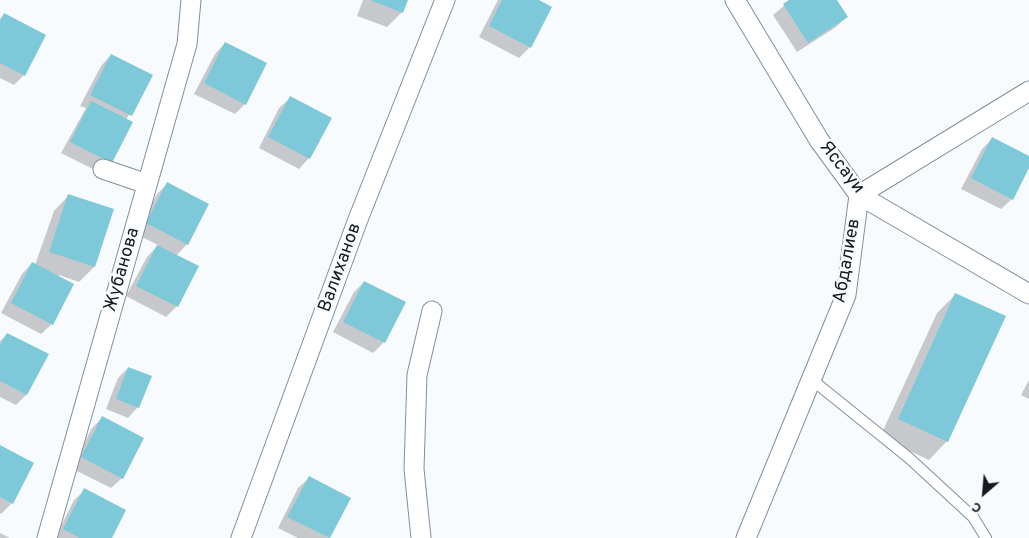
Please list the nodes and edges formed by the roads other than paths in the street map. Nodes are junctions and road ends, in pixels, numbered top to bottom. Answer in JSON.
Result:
{"nodes":[{"id":1,"x":192,"y":0,"type":"edge"},
{"id":2,"x":446,"y":0,"type":"edge"},
{"id":3,"x":735,"y":0,"type":"edge"},
{"id":4,"x":1029,"y":91,"type":"edge"},
{"id":5,"x":103,"y":169,"type":"dead end"},
{"id":6,"x":147,"y":184,"type":"junction"},
{"id":7,"x":860,"y":195,"type":"junction"},
{"id":8,"x":1029,"y":294,"type":"edge"},
{"id":9,"x":432,"y":311,"type":"dead end"},
{"id":10,"x":811,"y":379,"type":"junction"},
{"id":11,"x":47,"y":538,"type":"edge"},
{"id":12,"x":240,"y":538,"type":"edge"},
{"id":13,"x":421,"y":538,"type":"edge"},
{"id":14,"x":746,"y":538,"type":"edge"},
{"id":15,"x":986,"y":538,"type":"edge"}],
"edges":[{"from":1,"to":6,"type":"street","name":"Жубанова"},
{"from":2,"to":12,"type":"street","name":"Валиханов"},
{"from":3,"to":7,"type":"street","name":"Яссауи"},
{"from":4,"to":7,"type":"street","name":"Абдалиев"},
{"from":5,"to":6,"type":"street"},
{"from":6,"to":11,"type":"street","name":"Жубанова"},
{"from":7,"to":8,"type":"street","name":"Яссауи"},
{"from":7,"to":10,"type":"street","name":"Абдалиев"},
{"from":9,"to":13,"type":"street"},
{"from":10,"to":14,"type":"street","name":"Абдалиев"},
{"from":10,"to":15,"type":"lane"}]}
